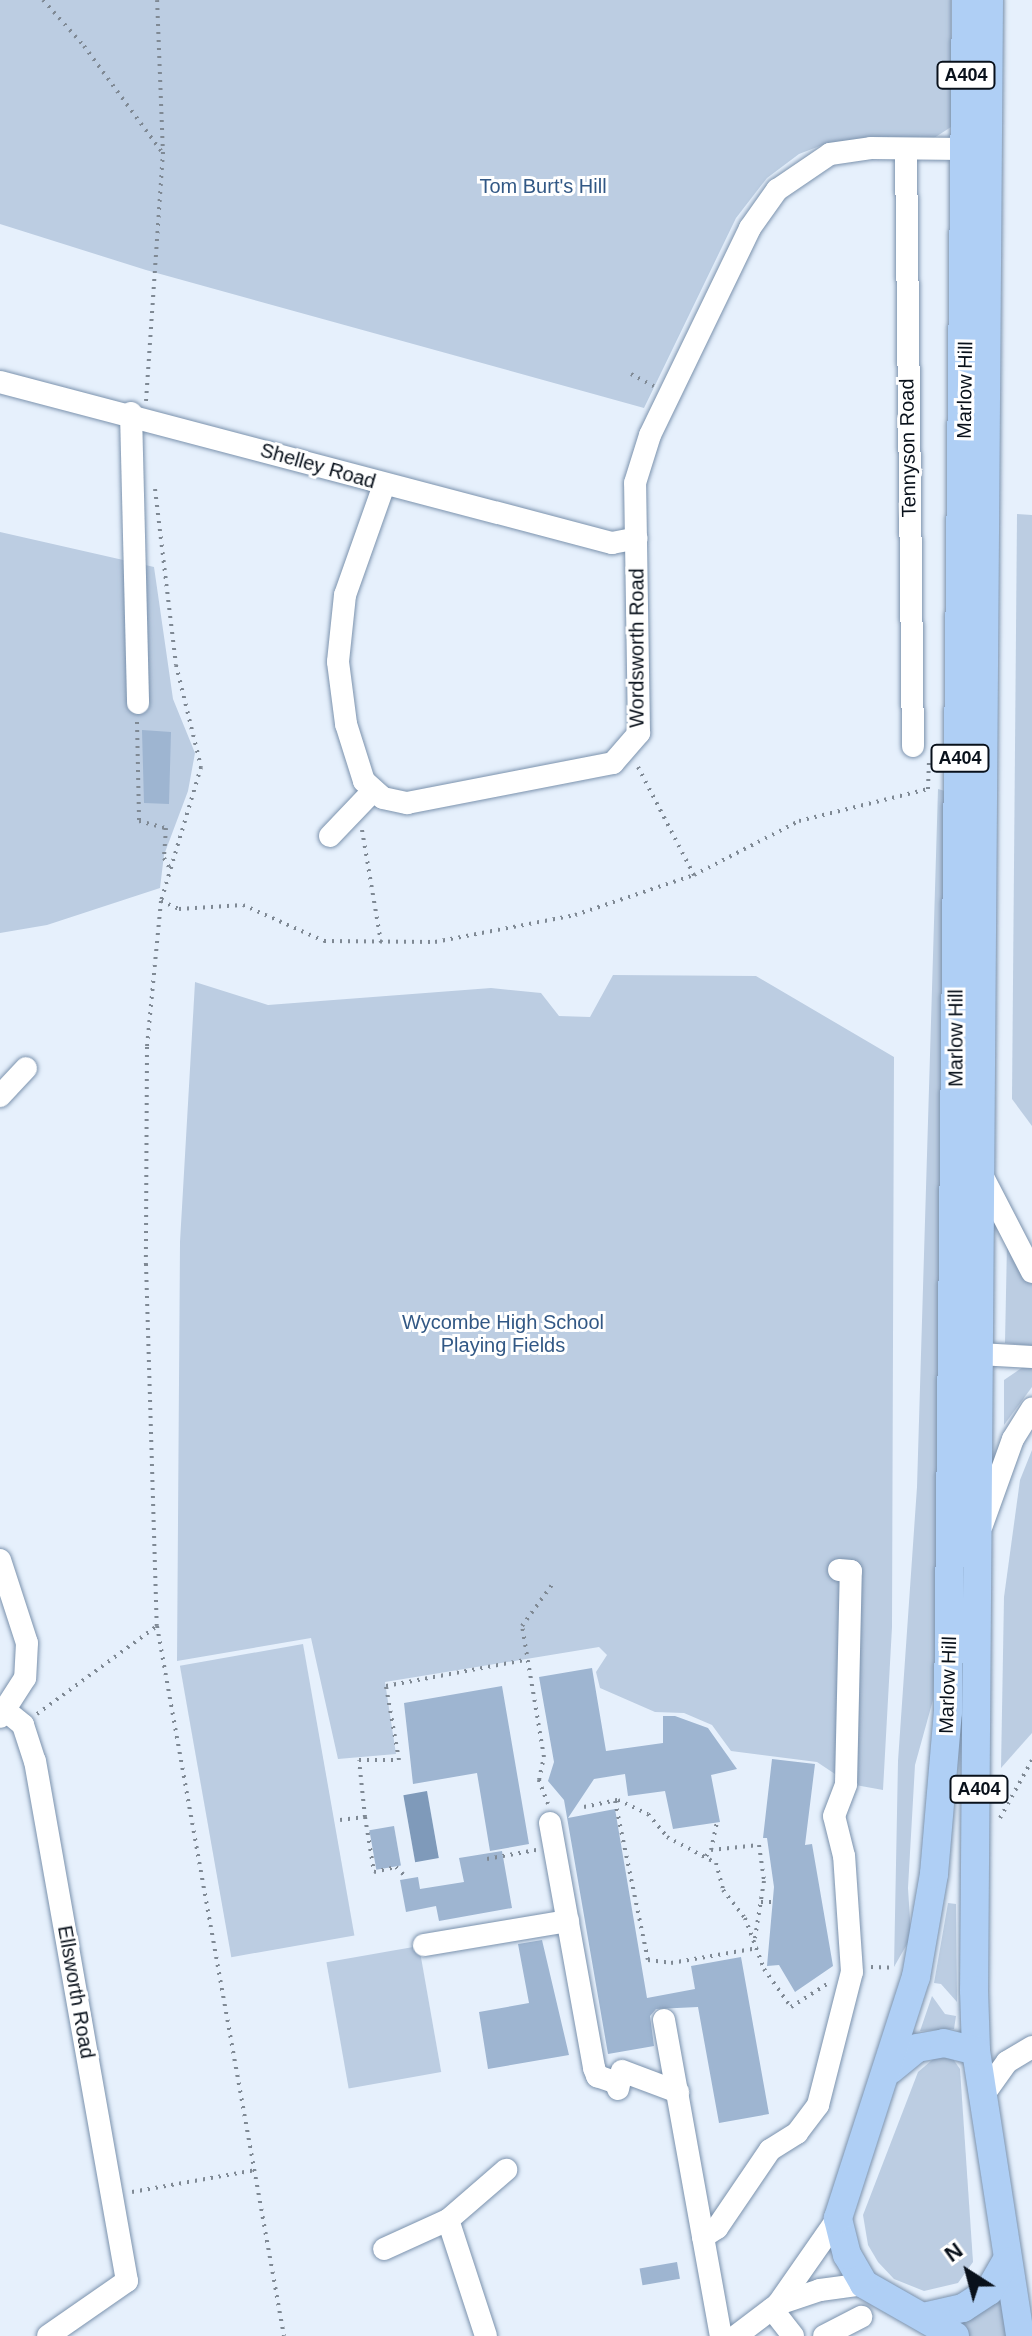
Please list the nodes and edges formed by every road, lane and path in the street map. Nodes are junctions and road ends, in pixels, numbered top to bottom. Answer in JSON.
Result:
{"nodes":[{"id":1,"x":43,"y":0,"type":"edge"},
{"id":2,"x":157,"y":0,"type":"edge"},
{"id":3,"x":966,"y":0,"type":"edge"},
{"id":4,"x":989,"y":0,"type":"edge"},
{"id":5,"x":965,"y":149,"type":"junction"},
{"id":6,"x":906,"y":151,"type":"junction"},
{"id":7,"x":163,"y":154,"type":"junction"},
{"id":8,"x":0,"y":382,"type":"edge"},
{"id":9,"x":138,"y":415,"type":"junction"},
{"id":10,"x":154,"y":476,"type":"dead end"},
{"id":11,"x":384,"y":485,"type":"junction"},
{"id":12,"x":637,"y":538,"type":"junction"},
{"id":13,"x":138,"y":703,"type":"joint"},
{"id":14,"x":913,"y":746,"type":"dead end"},
{"id":15,"x":629,"y":750,"type":"junction"},
{"id":16,"x":929,"y":778,"type":"dead end"},
{"id":17,"x":365,"y":798,"type":"junction"},
{"id":18,"x":330,"y":836,"type":"dead end"},
{"id":19,"x":170,"y":870,"type":"junction"},
{"id":20,"x":694,"y":875,"type":"junction"},
{"id":21,"x":161,"y":901,"type":"junction"},
{"id":22,"x":381,"y":942,"type":"junction"},
{"id":23,"x":26,"y":1068,"type":"dead end"},
{"id":24,"x":0,"y":1096,"type":"edge"},
{"id":25,"x":982,"y":1174,"type":"junction"},
{"id":26,"x":1032,"y":1272,"type":"edge"},
{"id":27,"x":1032,"y":1357,"type":"edge"},
{"id":28,"x":968,"y":1360,"type":"junction"},
{"id":29,"x":1032,"y":1409,"type":"edge"},
{"id":30,"x":981,"y":1528,"type":"junction"},
{"id":31,"x":0,"y":1560,"type":"edge"},
{"id":32,"x":839,"y":1570,"type":"dead end"},
{"id":33,"x":554,"y":1582,"type":"dead end"},
{"id":34,"x":157,"y":1626,"type":"junction"},
{"id":35,"x":525,"y":1660,"type":"junction"},
{"id":36,"x":10,"y":1718,"type":"edge"},
{"id":37,"x":1032,"y":1760,"type":"edge"},
{"id":38,"x":615,"y":1801,"type":"junction"},
{"id":39,"x":584,"y":1807,"type":"dead end"},
{"id":40,"x":365,"y":1817,"type":"junction"},
{"id":41,"x":550,"y":1818,"type":"joint"},
{"id":42,"x":340,"y":1820,"type":"dead end"},
{"id":43,"x":999,"y":1820,"type":"dead end"},
{"id":44,"x":717,"y":1822,"type":"dead end"},
{"id":45,"x":555,"y":1847,"type":"junction"},
{"id":46,"x":711,"y":1850,"type":"junction"},
{"id":47,"x":706,"y":1856,"type":"junction"},
{"id":48,"x":487,"y":1859,"type":"dead end"},
{"id":49,"x":406,"y":1877,"type":"dead end"},
{"id":50,"x":761,"y":1902,"type":"junction"},
{"id":51,"x":773,"y":1902,"type":"dead end"},
{"id":52,"x":568,"y":1921,"type":"junction"},
{"id":53,"x":755,"y":1941,"type":"junction"},
{"id":54,"x":424,"y":1945,"type":"dead end"},
{"id":55,"x":758,"y":1948,"type":"junction"},
{"id":56,"x":852,"y":1968,"type":"junction"},
{"id":57,"x":909,"y":1968,"type":"dead end"},
{"id":58,"x":664,"y":2020,"type":"dead end"},
{"id":59,"x":1032,"y":2046,"type":"edge"},
{"id":60,"x":976,"y":2051,"type":"junction"},
{"id":61,"x":890,"y":2070,"type":"junction"},
{"id":62,"x":678,"y":2092,"type":"junction"},
{"id":63,"x":982,"y":2097,"type":"junction"},
{"id":64,"x":256,"y":2170,"type":"junction"},
{"id":65,"x":506,"y":2170,"type":"dead end"},
{"id":66,"x":113,"y":2196,"type":"junction"},
{"id":67,"x":838,"y":2218,"type":"junction"},
{"id":68,"x":448,"y":2220,"type":"junction"},
{"id":69,"x":703,"y":2237,"type":"junction"},
{"id":70,"x":384,"y":2249,"type":"dead end"},
{"id":71,"x":1006,"y":2262,"type":"junction"},
{"id":72,"x":864,"y":2284,"type":"junction"},
{"id":73,"x":775,"y":2306,"type":"junction"},
{"id":74,"x":928,"y":2316,"type":"junction"},
{"id":75,"x":861,"y":2317,"type":"dead end"},
{"id":76,"x":48,"y":2336,"type":"edge"},
{"id":77,"x":284,"y":2336,"type":"edge"},
{"id":78,"x":486,"y":2336,"type":"edge"},
{"id":79,"x":721,"y":2336,"type":"edge"},
{"id":80,"x":736,"y":2336,"type":"edge"},
{"id":81,"x":793,"y":2336,"type":"edge"},
{"id":82,"x":824,"y":2336,"type":"edge"},
{"id":83,"x":955,"y":2336,"type":"edge"},
{"id":84,"x":1020,"y":2336,"type":"edge"}],
"edges":[{"from":1,"to":7,"type":"path"},
{"from":2,"to":7,"type":"path"},
{"from":3,"to":5,"type":"main road","name":"Marlow Hill","number":"A404"},
{"from":4,"to":25,"type":"main road","name":"Marlow Hill","number":"A404"},
{"from":5,"to":6,"type":"street","name":"Wordsworth Road"},
{"from":5,"to":28,"type":"main road","name":"Marlow Hill","number":"A404"},
{"from":6,"to":12,"type":"street","name":"Wordsworth Road"},
{"from":6,"to":14,"type":"street","name":"Tennyson Road"},
{"from":7,"to":9,"type":"path"},
{"from":8,"to":9,"type":"street","name":"Shelley Road"},
{"from":9,"to":11,"type":"street","name":"Shelley Road"},
{"from":9,"to":13,"type":"street"},
{"from":10,"to":19,"type":"path"},
{"from":11,"to":12,"type":"street","name":"Shelley Road"},
{"from":11,"to":17,"type":"street"},
{"from":12,"to":15,"type":"street","name":"Wordsworth Road"},
{"from":13,"to":19,"type":"path"},
{"from":15,"to":17,"type":"street","name":"Wordsworth Road"},
{"from":15,"to":20,"type":"path"},
{"from":16,"to":20,"type":"path"},
{"from":17,"to":18,"type":"street"},
{"from":17,"to":22,"type":"path"},
{"from":19,"to":21,"type":"path"},
{"from":20,"to":22,"type":"path"},
{"from":21,"to":22,"type":"path"},
{"from":21,"to":34,"type":"path"},
{"from":23,"to":24,"type":"street"},
{"from":25,"to":26,"type":"street"},
{"from":25,"to":28,"type":"main road","name":"Marlow Hill","number":"A404"},
{"from":27,"to":28,"type":"street"},
{"from":28,"to":30,"type":"main road","name":"Marlow Hill","number":"A404"},
{"from":28,"to":61,"type":"main road","name":"Marlow Hill","number":"A404"},
{"from":29,"to":30,"type":"street"},
{"from":30,"to":60,"type":"main road","name":"Marlow Hill","number":"A404"},
{"from":31,"to":36,"type":"street"},
{"from":32,"to":56,"type":"street"},
{"from":33,"to":35,"type":"path"},
{"from":34,"to":36,"type":"path"},
{"from":34,"to":64,"type":"path"},
{"from":35,"to":40,"type":"path"},
{"from":35,"to":41,"type":"path"},
{"from":36,"to":66,"type":"street","name":"Ellsworth Road"},
{"from":37,"to":43,"type":"path"},
{"from":38,"to":39,"type":"path"},
{"from":38,"to":47,"type":"path"},
{"from":38,"to":55,"type":"path"},
{"from":40,"to":42,"type":"path"},
{"from":40,"to":49,"type":"path"},
{"from":41,"to":45,"type":"street"},
{"from":44,"to":46,"type":"path"},
{"from":45,"to":48,"type":"path"},
{"from":45,"to":52,"type":"street"},
{"from":46,"to":47,"type":"path"},
{"from":46,"to":50,"type":"path"},
{"from":47,"to":53,"type":"path"},
{"from":50,"to":51,"type":"path"},
{"from":50,"to":53,"type":"path"},
{"from":52,"to":54,"type":"street"},
{"from":52,"to":62,"type":"street"},
{"from":53,"to":55,"type":"path"},
{"from":55,"to":56,"type":"path"},
{"from":56,"to":57,"type":"path"},
{"from":56,"to":69,"type":"street"},
{"from":58,"to":62,"type":"street"},
{"from":59,"to":60,"type":"street"},
{"from":59,"to":63,"type":"street"},
{"from":60,"to":61,"type":"main road"},
{"from":60,"to":63,"type":"main road","name":"Marlow Hill"},
{"from":61,"to":67,"type":"main road","name":"Marlow Hill"},
{"from":62,"to":69,"type":"street"},
{"from":63,"to":71,"type":"main road","name":"Marlow Hill"},
{"from":64,"to":66,"type":"path"},
{"from":64,"to":77,"type":"path"},
{"from":65,"to":68,"type":"street"},
{"from":66,"to":76,"type":"street","name":"Ellsworth Road"},
{"from":67,"to":72,"type":"main road"},
{"from":67,"to":73,"type":"street"},
{"from":68,"to":70,"type":"street"},
{"from":68,"to":78,"type":"street"},
{"from":69,"to":79,"type":"street"},
{"from":71,"to":74,"type":"main road"},
{"from":71,"to":84,"type":"main road","name":"Marlow Hill"},
{"from":72,"to":73,"type":"street"},
{"from":72,"to":74,"type":"main road"},
{"from":73,"to":80,"type":"street"},
{"from":73,"to":81,"type":"street"},
{"from":74,"to":83,"type":"main road"},
{"from":75,"to":82,"type":"street"}]}
